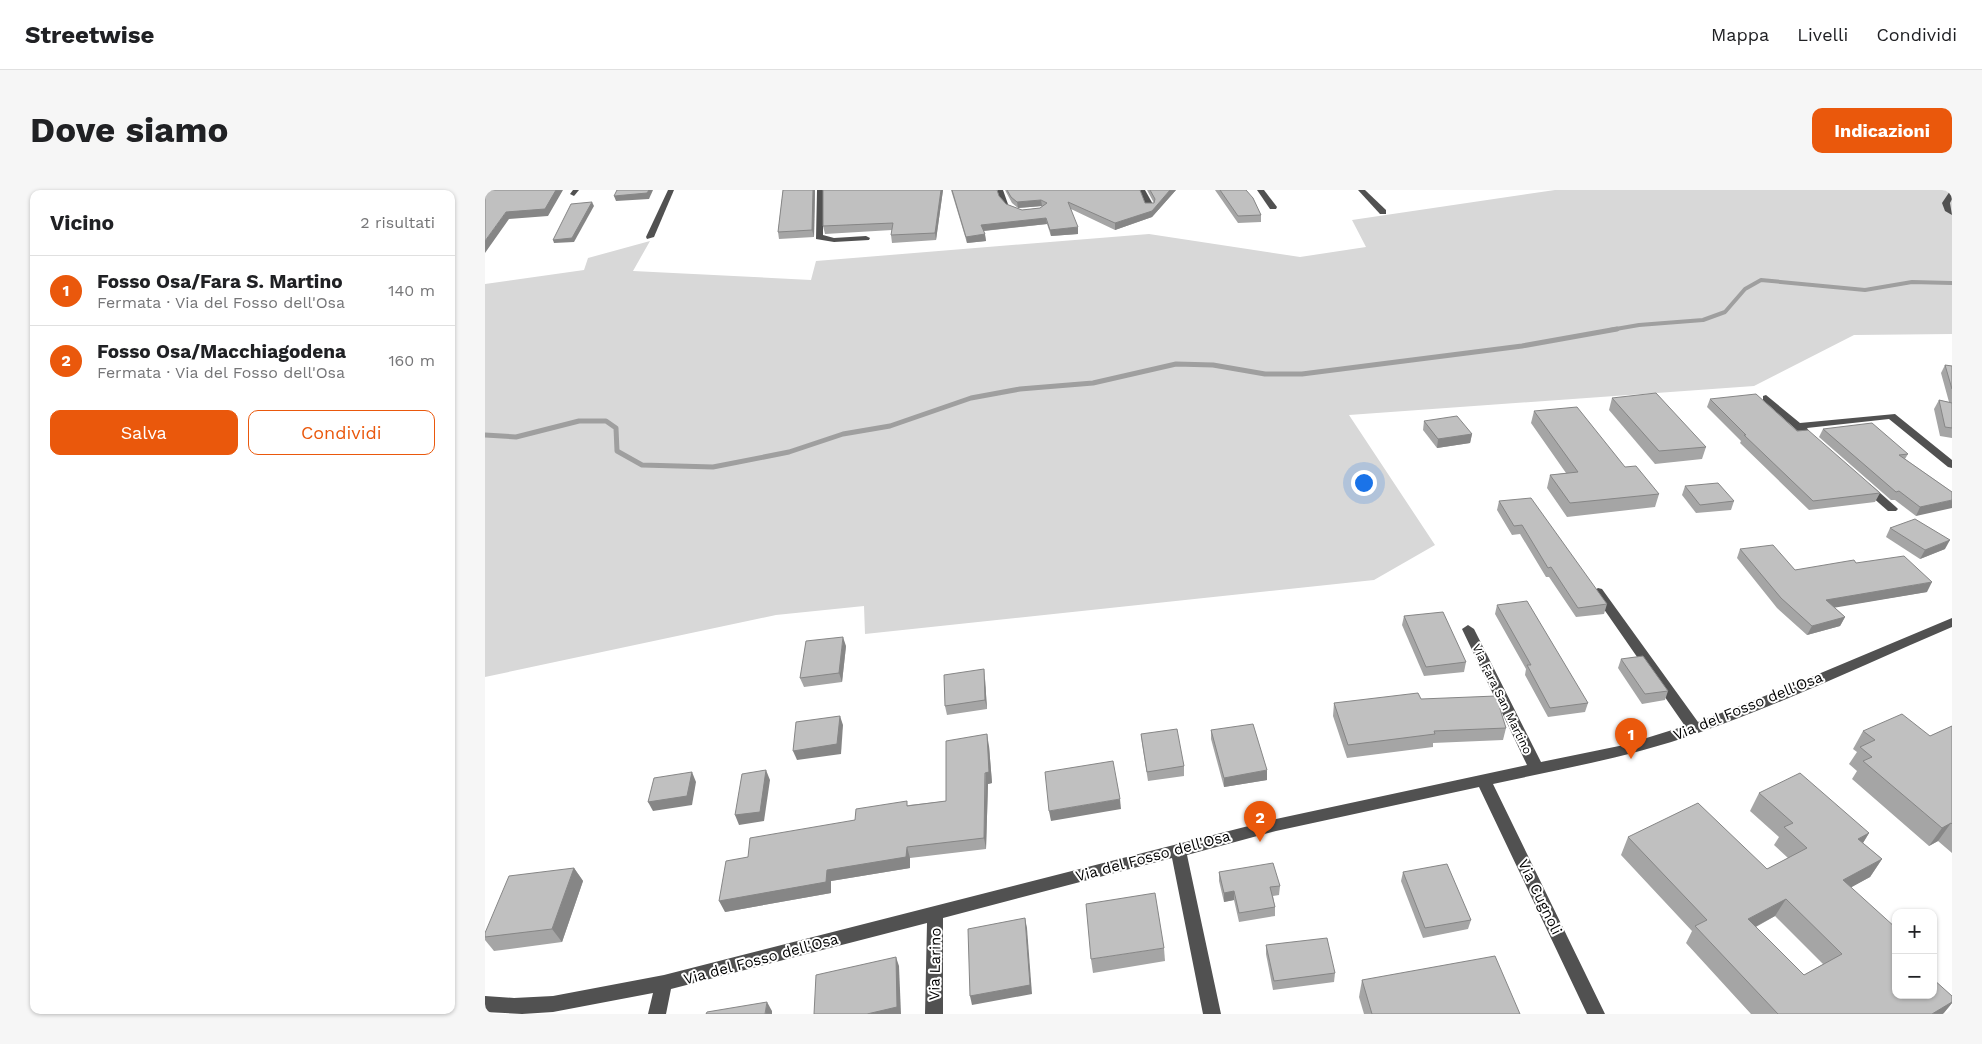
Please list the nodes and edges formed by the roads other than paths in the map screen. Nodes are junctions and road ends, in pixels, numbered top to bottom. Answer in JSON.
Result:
{"nodes":[{"id":1,"x":671,"y":190,"type":"edge"},
{"id":2,"x":820,"y":190,"type":"edge"},
{"id":3,"x":1000,"y":190,"type":"edge"},
{"id":4,"x":1141,"y":190,"type":"edge"},
{"id":5,"x":1260,"y":190,"type":"edge"},
{"id":6,"x":1361,"y":190,"type":"edge"},
{"id":7,"x":1952,"y":192,"type":"edge"},
{"id":8,"x":1150,"y":206,"type":"edge"},
{"id":9,"x":1273,"y":207,"type":"dead end"},
{"id":10,"x":1022,"y":212,"type":"edge"},
{"id":11,"x":1383,"y":212,"type":"dead end"},
{"id":12,"x":1952,"y":214,"type":"edge"},
{"id":13,"x":650,"y":237,"type":"dead end"},
{"id":14,"x":865,"y":238,"type":"dead end"},
{"id":15,"x":1766,"y":398,"type":"dead end"},
{"id":16,"x":1798,"y":426,"type":"junction"},
{"id":17,"x":1810,"y":437,"type":"edge"},
{"id":18,"x":1952,"y":465,"type":"edge"},
{"id":19,"x":1859,"y":480,"type":"edge"},
{"id":20,"x":1892,"y":509,"type":"dead end"},
{"id":21,"x":1591,"y":582,"type":"edge"},
{"id":22,"x":1952,"y":622,"type":"edge"},
{"id":23,"x":1468,"y":629,"type":"dead end"},
{"id":24,"x":1695,"y":729,"type":"junction"},
{"id":25,"x":1537,"y":770,"type":"junction"},
{"id":26,"x":1484,"y":781,"type":"junction"},
{"id":27,"x":1178,"y":850,"type":"junction"},
{"id":28,"x":935,"y":913,"type":"junction"},
{"id":29,"x":664,"y":983,"type":"junction"},
{"id":30,"x":485,"y":1004,"type":"edge"},
{"id":31,"x":657,"y":1014,"type":"edge"},
{"id":32,"x":934,"y":1014,"type":"edge"},
{"id":33,"x":1212,"y":1014,"type":"edge"},
{"id":34,"x":1596,"y":1014,"type":"edge"}],
"edges":[{"from":1,"to":13,"type":"street"},
{"from":2,"to":14,"type":"street"},
{"from":3,"to":10,"type":"street"},
{"from":4,"to":8,"type":"street"},
{"from":5,"to":9,"type":"street"},
{"from":6,"to":11,"type":"street"},
{"from":7,"to":12,"type":"street"},
{"from":15,"to":16,"type":"street"},
{"from":16,"to":17,"type":"street"},
{"from":16,"to":18,"type":"street"},
{"from":19,"to":20,"type":"street"},
{"from":21,"to":24,"type":"street"},
{"from":22,"to":24,"type":"street","name":"Via del Fosso dell'Osa"},
{"from":23,"to":25,"type":"street","name":"Via Fara San Martino"},
{"from":24,"to":25,"type":"street","name":"Via del Fosso dell'Osa"},
{"from":25,"to":26,"type":"street","name":"Via del Fosso dell'Osa"},
{"from":26,"to":27,"type":"street","name":"Via del Fosso dell'Osa"},
{"from":26,"to":34,"type":"street","name":"Via Cugnoli"},
{"from":27,"to":28,"type":"street","name":"Via del Fosso dell'Osa"},
{"from":27,"to":33,"type":"street"},
{"from":28,"to":29,"type":"street","name":"Via del Fosso dell'Osa"},
{"from":28,"to":32,"type":"street","name":"Via Larino"},
{"from":29,"to":30,"type":"street","name":"Via del Fosso dell'Osa"},
{"from":29,"to":31,"type":"street"}]}
